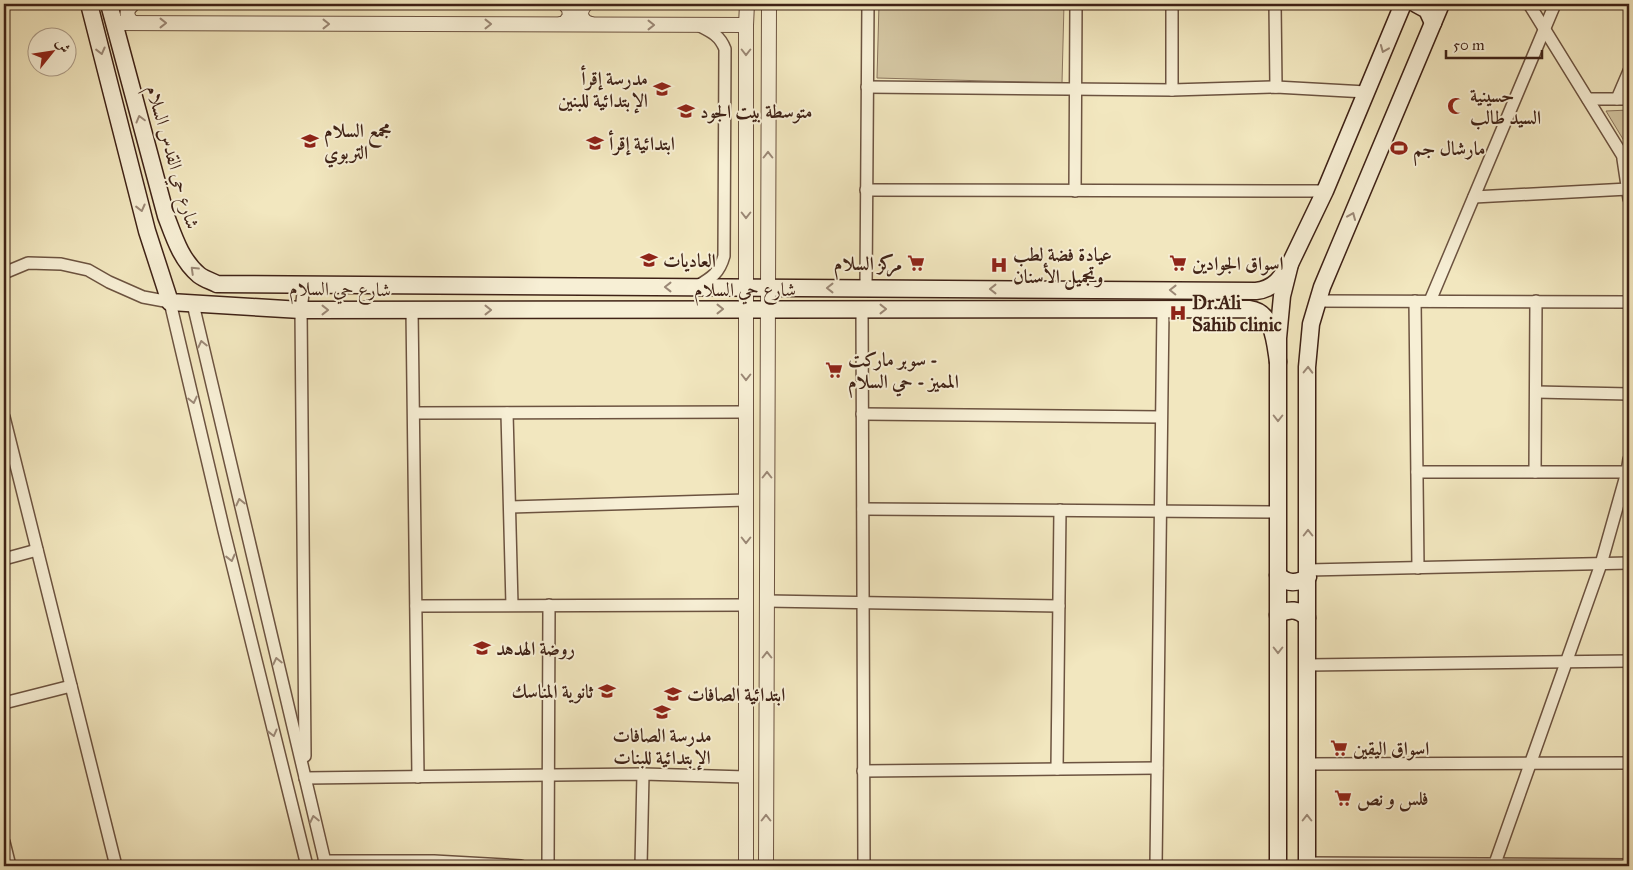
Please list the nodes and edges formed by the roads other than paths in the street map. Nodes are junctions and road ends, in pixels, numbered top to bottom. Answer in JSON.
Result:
{"nodes":[{"id":1,"x":89,"y":4,"type":"edge"},
{"id":2,"x":109,"y":4,"type":"edge"},
{"id":3,"x":133,"y":4,"type":"edge"},
{"id":4,"x":565,"y":4,"type":"edge"},
{"id":5,"x":586,"y":4,"type":"edge"},
{"id":6,"x":747,"y":4,"type":"edge"},
{"id":7,"x":769,"y":4,"type":"edge"},
{"id":8,"x":868,"y":4,"type":"edge"},
{"id":9,"x":1076,"y":4,"type":"edge"},
{"id":10,"x":1172,"y":4,"type":"edge"},
{"id":11,"x":1275,"y":4,"type":"edge"},
{"id":12,"x":1407,"y":4,"type":"edge"},
{"id":13,"x":1441,"y":4,"type":"edge"},
{"id":14,"x":1529,"y":4,"type":"edge"},
{"id":15,"x":1555,"y":4,"type":"edge"},
{"id":16,"x":114,"y":23,"type":"junction"},
{"id":17,"x":134,"y":23,"type":"junction"},
{"id":18,"x":1433,"y":23,"type":"junction"},
{"id":19,"x":561,"y":24,"type":"junction"},
{"id":20,"x":591,"y":24,"type":"junction"},
{"id":21,"x":698,"y":25,"type":"junction"},
{"id":22,"x":746,"y":25,"type":"junction"},
{"id":23,"x":1544,"y":29,"type":"junction"},
{"id":24,"x":1629,"y":71,"type":"edge"},
{"id":25,"x":867,"y":87,"type":"junction"},
{"id":26,"x":1276,"y":87,"type":"junction"},
{"id":27,"x":1075,"y":89,"type":"junction"},
{"id":28,"x":1172,"y":90,"type":"junction"},
{"id":29,"x":1366,"y":92,"type":"junction"},
{"id":30,"x":1588,"y":99,"type":"junction"},
{"id":31,"x":1616,"y":99,"type":"junction"},
{"id":32,"x":1629,"y":99,"type":"edge"},
{"id":33,"x":1622,"y":155,"type":"junction"},
{"id":34,"x":1629,"y":166,"type":"edge"},
{"id":35,"x":866,"y":190,"type":"junction"},
{"id":36,"x":1074,"y":191,"type":"junction"},
{"id":37,"x":1325,"y":191,"type":"junction"},
{"id":38,"x":1629,"y":194,"type":"edge"},
{"id":39,"x":1474,"y":196,"type":"junction"},
{"id":40,"x":1290,"y":264,"type":"junction"},
{"id":41,"x":746,"y":265,"type":"junction"},
{"id":42,"x":768,"y":268,"type":"junction"},
{"id":43,"x":4,"y":273,"type":"edge"},
{"id":44,"x":304,"y":285,"type":"junction"},
{"id":45,"x":694,"y":287,"type":"junction"},
{"id":46,"x":746,"y":288,"type":"junction"},
{"id":47,"x":768,"y":288,"type":"junction"},
{"id":48,"x":808,"y":288,"type":"junction"},
{"id":49,"x":866,"y":288,"type":"junction"},
{"id":50,"x":1213,"y":291,"type":"junction"},
{"id":51,"x":1318,"y":301,"type":"junction"},
{"id":52,"x":1414,"y":301,"type":"junction"},
{"id":53,"x":1430,"y":301,"type":"junction"},
{"id":54,"x":170,"y":302,"type":"junction"},
{"id":55,"x":1536,"y":302,"type":"junction"},
{"id":56,"x":1629,"y":302,"type":"edge"},
{"id":57,"x":193,"y":304,"type":"junction"},
{"id":58,"x":746,"y":309,"type":"junction"},
{"id":59,"x":807,"y":309,"type":"junction"},
{"id":60,"x":1163,"y":309,"type":"junction"},
{"id":61,"x":301,"y":310,"type":"junction"},
{"id":62,"x":412,"y":310,"type":"junction"},
{"id":63,"x":862,"y":310,"type":"junction"},
{"id":64,"x":1212,"y":310,"type":"junction"},
{"id":65,"x":768,"y":317,"type":"junction"},
{"id":66,"x":746,"y":327,"type":"junction"},
{"id":67,"x":1278,"y":362,"type":"junction"},
{"id":68,"x":1536,"y":392,"type":"junction"},
{"id":69,"x":1629,"y":394,"type":"edge"},
{"id":70,"x":508,"y":412,"type":"junction"},
{"id":71,"x":746,"y":412,"type":"junction"},
{"id":72,"x":414,"y":413,"type":"junction"},
{"id":73,"x":862,"y":414,"type":"junction"},
{"id":74,"x":4,"y":417,"type":"edge"},
{"id":75,"x":1161,"y":417,"type":"junction"},
{"id":76,"x":1629,"y":459,"type":"edge"},
{"id":77,"x":1417,"y":472,"type":"junction"},
{"id":78,"x":1535,"y":472,"type":"junction"},
{"id":79,"x":1627,"y":472,"type":"junction"},
{"id":80,"x":746,"y":500,"type":"junction"},
{"id":81,"x":510,"y":507,"type":"junction"},
{"id":82,"x":863,"y":509,"type":"junction"},
{"id":83,"x":1060,"y":510,"type":"junction"},
{"id":84,"x":1160,"y":511,"type":"junction"},
{"id":85,"x":1278,"y":512,"type":"junction"},
{"id":86,"x":37,"y":550,"type":"junction"},
{"id":87,"x":4,"y":559,"type":"edge"},
{"id":88,"x":1629,"y":563,"type":"edge"},
{"id":89,"x":1602,"y":564,"type":"junction"},
{"id":90,"x":1418,"y":568,"type":"junction"},
{"id":91,"x":1308,"y":573,"type":"junction"},
{"id":92,"x":1278,"y":575,"type":"junction"},
{"id":93,"x":767,"y":601,"type":"junction"},
{"id":94,"x":863,"y":602,"type":"junction"},
{"id":95,"x":512,"y":605,"type":"junction"},
{"id":96,"x":549,"y":605,"type":"junction"},
{"id":97,"x":746,"y":605,"type":"junction"},
{"id":98,"x":416,"y":606,"type":"junction"},
{"id":99,"x":1059,"y":606,"type":"junction"},
{"id":100,"x":1278,"y":615,"type":"junction"},
{"id":101,"x":1307,"y":618,"type":"junction"},
{"id":102,"x":1629,"y":661,"type":"edge"},
{"id":103,"x":1567,"y":662,"type":"junction"},
{"id":104,"x":1307,"y":665,"type":"junction"},
{"id":105,"x":71,"y":686,"type":"junction"},
{"id":106,"x":4,"y":703,"type":"edge"},
{"id":107,"x":1307,"y":764,"type":"junction"},
{"id":108,"x":1530,"y":764,"type":"junction"},
{"id":109,"x":1629,"y":764,"type":"edge"},
{"id":110,"x":1157,"y":768,"type":"junction"},
{"id":111,"x":1057,"y":769,"type":"junction"},
{"id":112,"x":864,"y":771,"type":"junction"},
{"id":113,"x":643,"y":774,"type":"junction"},
{"id":114,"x":548,"y":775,"type":"junction"},
{"id":115,"x":418,"y":776,"type":"junction"},
{"id":116,"x":746,"y":777,"type":"junction"},
{"id":117,"x":305,"y":778,"type":"junction"},
{"id":118,"x":4,"y":842,"type":"edge"},
{"id":119,"x":325,"y":864,"type":"edge"},
{"id":120,"x":747,"y":864,"type":"edge"},
{"id":121,"x":765,"y":865,"type":"edge"},
{"id":122,"x":1307,"y":865,"type":"edge"},
{"id":123,"x":1629,"y":865,"type":"edge"},
{"id":124,"x":10,"y":866,"type":"edge"},
{"id":125,"x":116,"y":866,"type":"edge"},
{"id":126,"x":307,"y":866,"type":"edge"},
{"id":127,"x":521,"y":866,"type":"edge"},
{"id":128,"x":548,"y":866,"type":"edge"},
{"id":129,"x":641,"y":866,"type":"edge"},
{"id":130,"x":864,"y":866,"type":"edge"},
{"id":131,"x":1156,"y":866,"type":"edge"},
{"id":132,"x":1278,"y":866,"type":"edge"},
{"id":133,"x":1494,"y":866,"type":"edge"}],
"edges":[{"from":1,"to":54,"type":"main road","one_way":true},
{"from":2,"to":16,"type":"main road","name":"شارع حي القدس السلام"},
{"from":3,"to":17,"type":"street"},
{"from":4,"to":19,"type":"street"},
{"from":5,"to":20,"type":"street"},
{"from":6,"to":22,"type":"street"},
{"from":42,"to":7,"type":"street","one_way":true},
{"from":8,"to":25,"type":"street"},
{"from":9,"to":27,"type":"street"},
{"from":10,"to":28,"type":"street"},
{"from":11,"to":26,"type":"street"},
{"from":12,"to":18,"type":"main road"},
{"from":12,"to":29,"type":"main road","one_way":true},
{"from":13,"to":18,"type":"main road"},
{"from":14,"to":23,"type":"street"},
{"from":15,"to":23,"type":"street"},
{"from":16,"to":17,"type":"street"},
{"from":44,"to":16,"type":"main road","name":"شارع حي القدس السلام","one_way":true},
{"from":17,"to":19,"type":"street","one_way":true},
{"from":51,"to":18,"type":"main road","one_way":true},
{"from":19,"to":20,"type":"street"},
{"from":20,"to":21,"type":"street","one_way":true},
{"from":21,"to":22,"type":"street"},
{"from":21,"to":45,"type":"street"},
{"from":22,"to":41,"type":"street","one_way":true},
{"from":23,"to":30,"type":"street"},
{"from":23,"to":39,"type":"street"},
{"from":24,"to":31,"type":"street"},
{"from":25,"to":27,"type":"street"},
{"from":25,"to":35,"type":"street"},
{"from":26,"to":28,"type":"street"},
{"from":26,"to":29,"type":"street"},
{"from":27,"to":28,"type":"street"},
{"from":27,"to":36,"type":"street"},
{"from":29,"to":37,"type":"main road"},
{"from":30,"to":31,"type":"street"},
{"from":30,"to":33,"type":"street"},
{"from":31,"to":32,"type":"street"},
{"from":33,"to":34,"type":"street"},
{"from":33,"to":38,"type":"street"},
{"from":35,"to":36,"type":"street"},
{"from":35,"to":49,"type":"street"},
{"from":36,"to":37,"type":"street"},
{"from":37,"to":40,"type":"main road"},
{"from":38,"to":39,"type":"street"},
{"from":39,"to":53,"type":"street"},
{"from":40,"to":50,"type":"main road","name":"شارع حي القدس السلام"},
{"from":40,"to":67,"type":"main road"},
{"from":41,"to":42,"type":"street"},
{"from":41,"to":46,"type":"street"},
{"from":42,"to":47,"type":"street"},
{"from":43,"to":54,"type":"street"},
{"from":45,"to":44,"type":"main road","name":"شارع حي القدس السلام","one_way":true},
{"from":44,"to":61,"type":"street"},
{"from":45,"to":46,"type":"main road","name":"شارع حي القدس السلام"},
{"from":46,"to":47,"type":"main road","name":"شارع حي القدس السلام"},
{"from":46,"to":58,"type":"street"},
{"from":47,"to":48,"type":"main road","name":"شارع حي القدس السلام"},
{"from":47,"to":65,"type":"street"},
{"from":49,"to":48,"type":"main road","name":"شارع حي القدس السلام","one_way":true},
{"from":48,"to":59,"type":"main road"},
{"from":50,"to":49,"type":"main road","name":"شارع حي القدس السلام","one_way":true},
{"from":50,"to":64,"type":"main road"},
{"from":51,"to":52,"type":"street"},
{"from":91,"to":51,"type":"main road","one_way":true},
{"from":52,"to":53,"type":"street"},
{"from":52,"to":77,"type":"street"},
{"from":53,"to":55,"type":"street"},
{"from":54,"to":57,"type":"main road","name":"شارع حي السلام"},
{"from":54,"to":126,"type":"street","one_way":true},
{"from":55,"to":56,"type":"street"},
{"from":55,"to":68,"type":"street"},
{"from":57,"to":61,"type":"main road","name":"شارع حي السلام"},
{"from":117,"to":57,"type":"street","one_way":true},
{"from":62,"to":58,"type":"main road","name":"شارع حي السلام","one_way":true},
{"from":58,"to":65,"type":"main road","name":"شارع حي السلام"},
{"from":58,"to":66,"type":"street"},
{"from":59,"to":63,"type":"main road","name":"شارع حي السلام"},
{"from":59,"to":65,"type":"main road","name":"شارع حي السلام"},
{"from":63,"to":60,"type":"main road","name":"شارع حي السلام","one_way":true},
{"from":60,"to":64,"type":"main road","name":"شارع حي السلام"},
{"from":60,"to":75,"type":"street"},
{"from":61,"to":62,"type":"main road","name":"شارع حي السلام","one_way":true},
{"from":61,"to":117,"type":"street"},
{"from":62,"to":72,"type":"street"},
{"from":63,"to":73,"type":"street"},
{"from":64,"to":67,"type":"main road","name":"شارع حي السلام"},
{"from":65,"to":66,"type":"street"},
{"from":93,"to":65,"type":"street","one_way":true},
{"from":66,"to":71,"type":"street","one_way":true},
{"from":67,"to":85,"type":"main road","one_way":true},
{"from":68,"to":69,"type":"street"},
{"from":68,"to":78,"type":"street"},
{"from":70,"to":71,"type":"street"},
{"from":70,"to":72,"type":"street"},
{"from":70,"to":81,"type":"street"},
{"from":71,"to":80,"type":"street"},
{"from":72,"to":98,"type":"street"},
{"from":73,"to":75,"type":"street"},
{"from":73,"to":82,"type":"street"},
{"from":74,"to":86,"type":"street"},
{"from":75,"to":84,"type":"street"},
{"from":76,"to":79,"type":"street"},
{"from":77,"to":78,"type":"street"},
{"from":77,"to":90,"type":"street"},
{"from":78,"to":79,"type":"street"},
{"from":79,"to":89,"type":"street"},
{"from":80,"to":81,"type":"street"},
{"from":80,"to":97,"type":"street","one_way":true},
{"from":81,"to":95,"type":"street"},
{"from":82,"to":83,"type":"street"},
{"from":82,"to":94,"type":"street"},
{"from":83,"to":84,"type":"street"},
{"from":83,"to":99,"type":"street"},
{"from":84,"to":85,"type":"street"},
{"from":84,"to":110,"type":"street"},
{"from":85,"to":92,"type":"main road"},
{"from":86,"to":87,"type":"street"},
{"from":86,"to":105,"type":"street"},
{"from":88,"to":89,"type":"street"},
{"from":89,"to":90,"type":"street"},
{"from":89,"to":103,"type":"street"},
{"from":90,"to":91,"type":"street"},
{"from":91,"to":92,"type":"main road"},
{"from":91,"to":101,"type":"main road"},
{"from":92,"to":100,"type":"main road"},
{"from":93,"to":94,"type":"street"},
{"from":121,"to":93,"type":"street","one_way":true},
{"from":94,"to":99,"type":"street"},
{"from":94,"to":112,"type":"street"},
{"from":95,"to":96,"type":"street"},
{"from":95,"to":98,"type":"street"},
{"from":96,"to":97,"type":"street"},
{"from":96,"to":114,"type":"street"},
{"from":97,"to":116,"type":"street"},
{"from":98,"to":115,"type":"street"},
{"from":99,"to":111,"type":"street"},
{"from":100,"to":101,"type":"main road"},
{"from":100,"to":132,"type":"main road","one_way":true},
{"from":101,"to":104,"type":"main road"},
{"from":102,"to":103,"type":"street"},
{"from":103,"to":104,"type":"street"},
{"from":103,"to":108,"type":"street"},
{"from":104,"to":107,"type":"main road"},
{"from":105,"to":106,"type":"street"},
{"from":105,"to":125,"type":"street"},
{"from":107,"to":108,"type":"street"},
{"from":122,"to":107,"type":"main road","one_way":true},
{"from":108,"to":109,"type":"street"},
{"from":108,"to":133,"type":"street"},
{"from":110,"to":111,"type":"street"},
{"from":110,"to":131,"type":"street"},
{"from":111,"to":112,"type":"street"},
{"from":112,"to":130,"type":"street"},
{"from":113,"to":114,"type":"street"},
{"from":113,"to":116,"type":"street"},
{"from":113,"to":129,"type":"street"},
{"from":114,"to":115,"type":"street"},
{"from":114,"to":128,"type":"street"},
{"from":115,"to":117,"type":"street"},
{"from":116,"to":120,"type":"street"},
{"from":119,"to":117,"type":"street","one_way":true},
{"from":118,"to":124,"type":"street"},
{"from":119,"to":127,"type":"street"},
{"from":122,"to":133,"type":"street"},
{"from":123,"to":133,"type":"street"}]}
